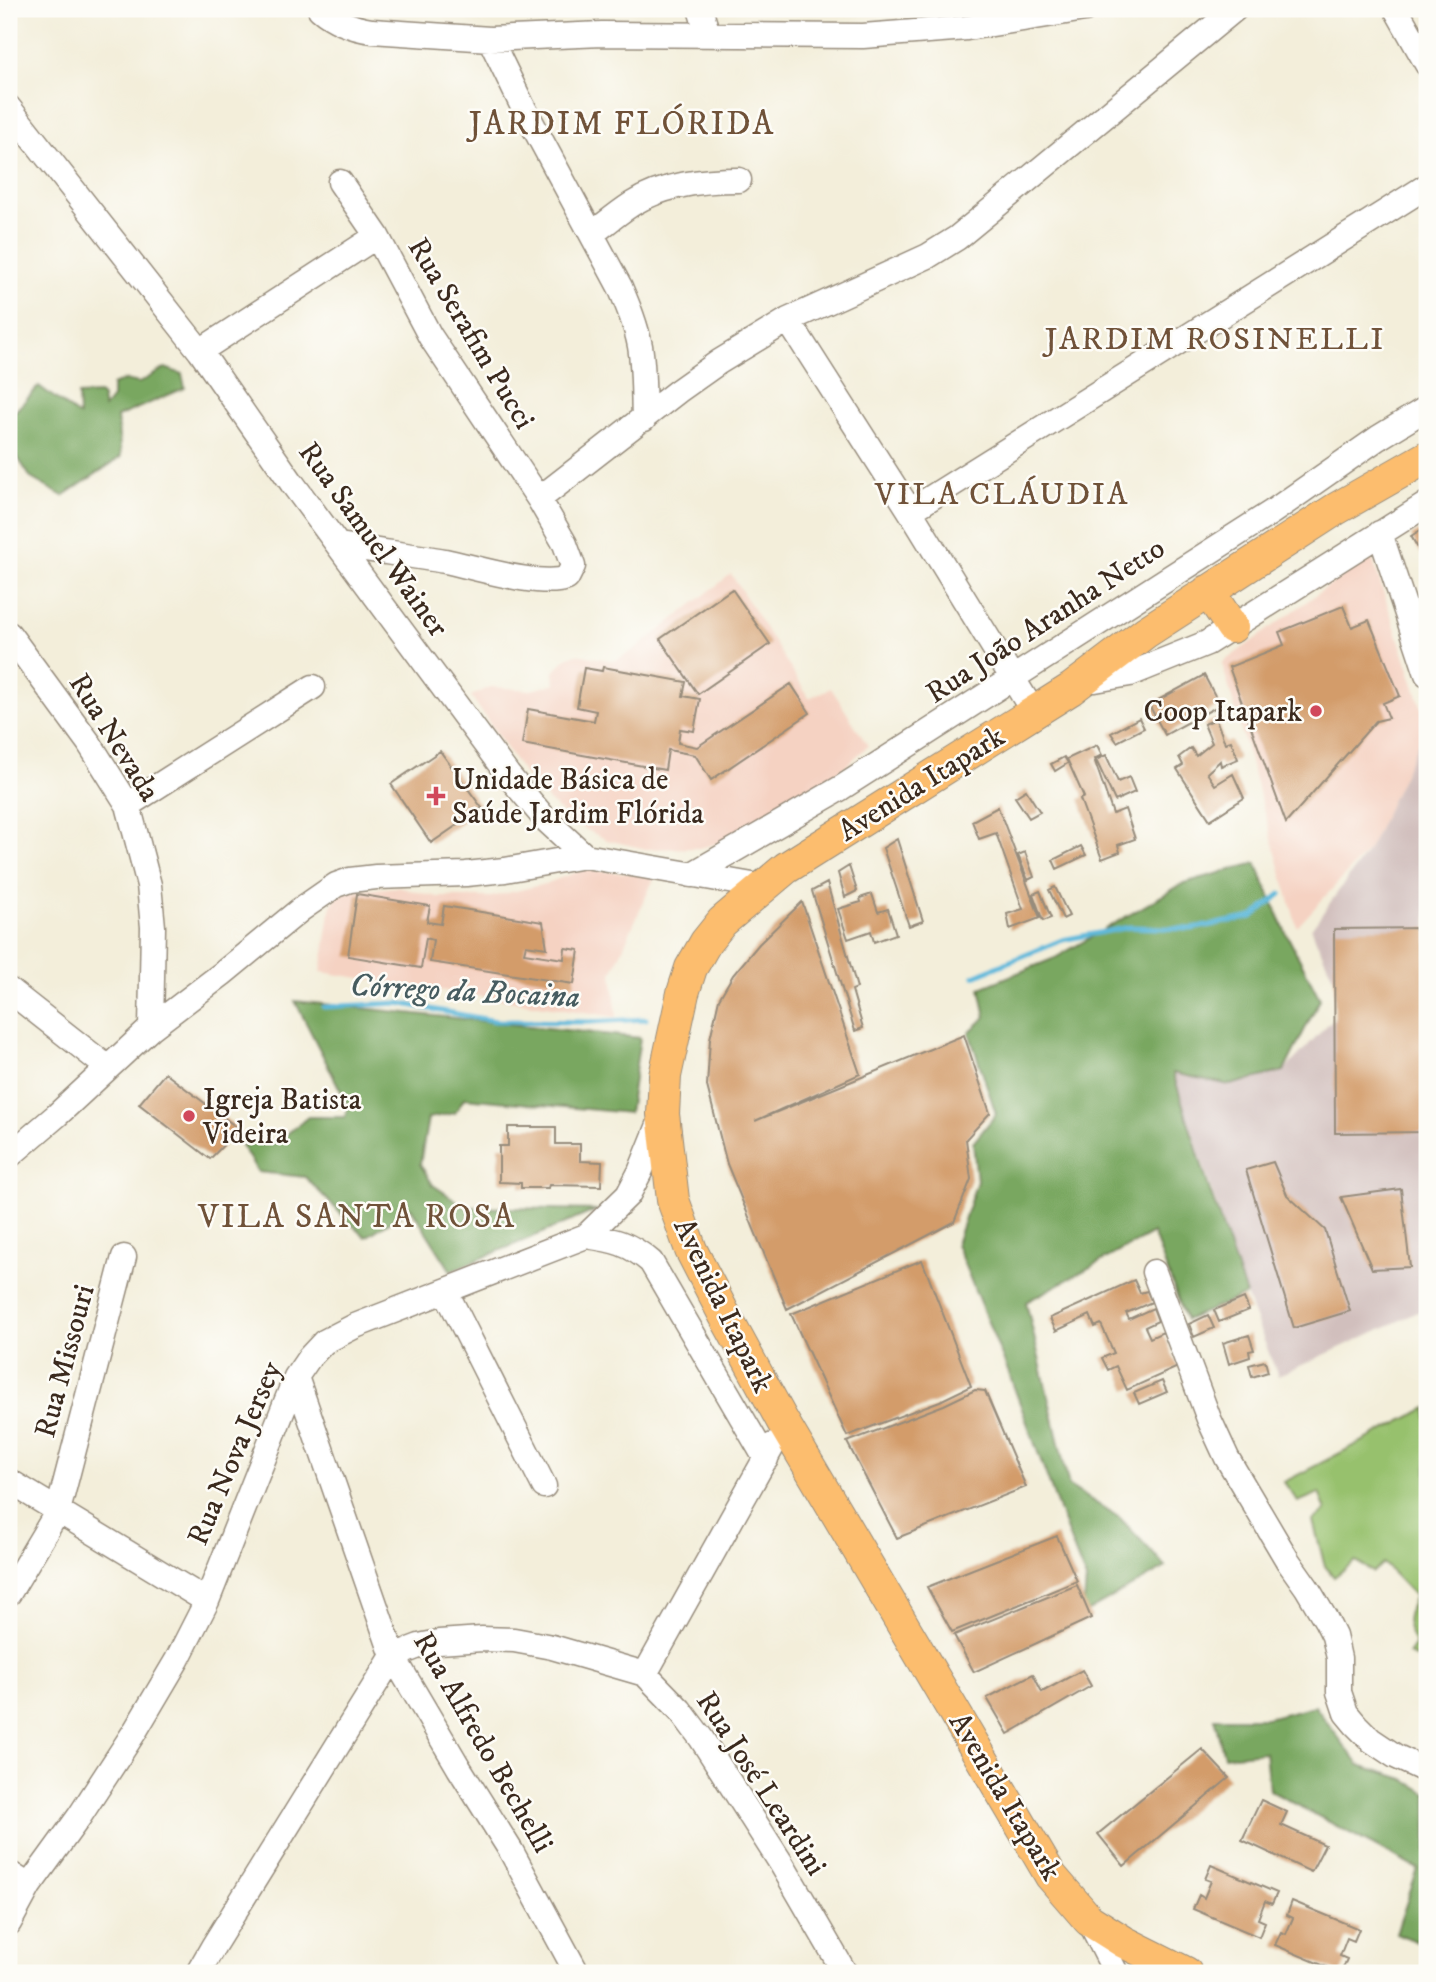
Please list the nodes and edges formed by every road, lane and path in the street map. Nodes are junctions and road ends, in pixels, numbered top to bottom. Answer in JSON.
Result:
{"nodes":[{"id":1,"x":320,"y":9,"type":"edge"},
{"id":2,"x":700,"y":9,"type":"edge"},
{"id":3,"x":1085,"y":9,"type":"edge"},
{"id":4,"x":1235,"y":9,"type":"edge"},
{"id":5,"x":1396,"y":9,"type":"edge"},
{"id":6,"x":708,"y":34,"type":"junction"},
{"id":7,"x":490,"y":39,"type":"junction"},
{"id":8,"x":1427,"y":64,"type":"edge"},
{"id":9,"x":9,"y":108,"type":"edge"},
{"id":10,"x":739,"y":180,"type":"dead end"},
{"id":11,"x":340,"y":182,"type":"dead end"},
{"id":12,"x":1427,"y":186,"type":"edge"},
{"id":13,"x":592,"y":234,"type":"junction"},
{"id":14,"x":377,"y":236,"type":"junction"},
{"id":15,"x":788,"y":320,"type":"junction"},
{"id":16,"x":201,"y":351,"type":"junction"},
{"id":17,"x":1427,"y":408,"type":"edge"},
{"id":18,"x":644,"y":419,"type":"junction"},
{"id":19,"x":1427,"y":457,"type":"edge"},
{"id":20,"x":1427,"y":473,"type":"edge"},
{"id":21,"x":539,"y":499,"type":"junction"},
{"id":22,"x":1427,"y":504,"type":"edge"},
{"id":23,"x":910,"y":511,"type":"junction"},
{"id":24,"x":1380,"y":533,"type":"junction"},
{"id":25,"x":339,"y":545,"type":"junction"},
{"id":26,"x":1220,"y":609,"type":"junction"},
{"id":27,"x":9,"y":634,"type":"edge"},
{"id":28,"x":1427,"y":674,"type":"edge"},
{"id":29,"x":1012,"y":679,"type":"junction"},
{"id":30,"x":1083,"y":685,"type":"junction"},
{"id":31,"x":313,"y":687,"type":"dead end"},
{"id":32,"x":1034,"y":713,"type":"junction"},
{"id":33,"x":128,"y":805,"type":"junction"},
{"id":34,"x":585,"y":856,"type":"junction"},
{"id":35,"x":691,"y":875,"type":"junction"},
{"id":36,"x":764,"y":887,"type":"junction"},
{"id":37,"x":9,"y":990,"type":"edge"},
{"id":38,"x":151,"y":1028,"type":"junction"},
{"id":39,"x":107,"y":1067,"type":"junction"},
{"id":40,"x":663,"y":1114,"type":"junction"},
{"id":41,"x":9,"y":1156,"type":"edge"},
{"id":42,"x":611,"y":1213,"type":"junction"},
{"id":43,"x":586,"y":1236,"type":"junction"},
{"id":44,"x":619,"y":1241,"type":"junction"},
{"id":45,"x":124,"y":1257,"type":"dead end"},
{"id":46,"x":1154,"y":1272,"type":"dead end"},
{"id":47,"x":446,"y":1292,"type":"junction"},
{"id":48,"x":296,"y":1377,"type":"junction"},
{"id":49,"x":783,"y":1422,"type":"junction"},
{"id":50,"x":766,"y":1459,"type":"junction"},
{"id":51,"x":9,"y":1481,"type":"edge"},
{"id":52,"x":544,"y":1486,"type":"dead end"},
{"id":53,"x":58,"y":1511,"type":"junction"},
{"id":54,"x":9,"y":1593,"type":"edge"},
{"id":55,"x":207,"y":1601,"type":"junction"},
{"id":56,"x":393,"y":1656,"type":"junction"},
{"id":57,"x":645,"y":1674,"type":"junction"},
{"id":58,"x":1427,"y":1771,"type":"edge"},
{"id":59,"x":19,"y":1879,"type":"edge"},
{"id":60,"x":1089,"y":1920,"type":"junction"},
{"id":61,"x":9,"y":1923,"type":"edge"},
{"id":62,"x":198,"y":1973,"type":"edge"},
{"id":63,"x":577,"y":1973,"type":"edge"},
{"id":64,"x":845,"y":1973,"type":"edge"},
{"id":65,"x":1116,"y":1973,"type":"edge"},
{"id":66,"x":1186,"y":1973,"type":"edge"}],
"edges":[{"from":1,"to":7,"type":"street"},
{"from":2,"to":6,"type":"street"},
{"from":3,"to":6,"type":"street"},
{"from":4,"to":15,"type":"street"},
{"from":5,"to":8,"type":"street"},
{"from":6,"to":7,"type":"street"},
{"from":7,"to":13,"type":"street"},
{"from":9,"to":16,"type":"street","name":"Rua Samuel Wainer"},
{"from":10,"to":13,"type":"street"},
{"from":11,"to":14,"type":"street"},
{"from":12,"to":23,"type":"street"},
{"from":13,"to":18,"type":"street"},
{"from":14,"to":16,"type":"street","name":"Rua Serafim Pucci"},
{"from":14,"to":21,"type":"street","name":"Rua Serafim Pucci"},
{"from":15,"to":18,"type":"street"},
{"from":15,"to":23,"type":"street"},
{"from":16,"to":25,"type":"street","name":"Rua Samuel Wainer"},
{"from":17,"to":29,"type":"street","name":"Rua João Aranha Netto"},
{"from":18,"to":21,"type":"street"},
{"from":19,"to":26,"type":"main road","name":"Avenida Itapark"},
{"from":20,"to":26,"type":"main road","name":"Avenida Itapark"},
{"from":21,"to":25,"type":"street","name":"Rua Serafim Pucci"},
{"from":22,"to":24,"type":"street"},
{"from":23,"to":29,"type":"street"},
{"from":24,"to":26,"type":"street"},
{"from":24,"to":28,"type":"street"},
{"from":25,"to":34,"type":"street","name":"Rua Samuel Wainer"},
{"from":26,"to":30,"type":"main road","name":"Avenida Itapark"},
{"from":26,"to":30,"type":"street"},
{"from":27,"to":33,"type":"street","name":"Rua Nevada"},
{"from":29,"to":32,"type":"street"},
{"from":29,"to":35,"type":"street","name":"Rua João Aranha Netto"},
{"from":30,"to":32,"type":"main road","name":"Avenida Itapark"},
{"from":31,"to":33,"type":"street"},
{"from":32,"to":36,"type":"main road","name":"Avenida Itapark"},
{"from":33,"to":38,"type":"street","name":"Rua Nevada"},
{"from":34,"to":35,"type":"street"},
{"from":34,"to":38,"type":"street"},
{"from":35,"to":36,"type":"street"},
{"from":36,"to":40,"type":"main road","name":"Avenida Itapark"},
{"from":37,"to":39,"type":"street"},
{"from":38,"to":39,"type":"street"},
{"from":39,"to":41,"type":"street"},
{"from":40,"to":42,"type":"street","name":"Rua Nova Jersey"},
{"from":40,"to":49,"type":"main road","name":"Avenida Itapark"},
{"from":42,"to":43,"type":"street","name":"Rua Nova Jersey"},
{"from":42,"to":44,"type":"street"},
{"from":43,"to":44,"type":"street"},
{"from":43,"to":47,"type":"street","name":"Rua Nova Jersey"},
{"from":44,"to":50,"type":"street"},
{"from":45,"to":53,"type":"street","name":"Rua Missouri"},
{"from":46,"to":58,"type":"street"},
{"from":47,"to":48,"type":"street","name":"Rua Nova Jersey"},
{"from":47,"to":52,"type":"street"},
{"from":48,"to":55,"type":"street","name":"Rua Nova Jersey"},
{"from":48,"to":56,"type":"street","name":"Rua Alfredo Bechelli"},
{"from":49,"to":50,"type":"street"},
{"from":49,"to":60,"type":"main road","name":"Avenida Itapark"},
{"from":50,"to":57,"type":"street"},
{"from":51,"to":53,"type":"street"},
{"from":53,"to":54,"type":"street","name":"Rua Missouri"},
{"from":53,"to":55,"type":"street"},
{"from":55,"to":59,"type":"street","name":"Rua Nova Jersey"},
{"from":56,"to":57,"type":"street","name":"Rua José Leardini"},
{"from":56,"to":62,"type":"street"},
{"from":56,"to":63,"type":"street","name":"Rua Alfredo Bechelli"},
{"from":57,"to":64,"type":"street","name":"Rua José Leardini"},
{"from":59,"to":61,"type":"street","name":"Rua Nova Jersey"},
{"from":60,"to":65,"type":"street"},
{"from":60,"to":66,"type":"main road","name":"Avenida Itapark"}]}
